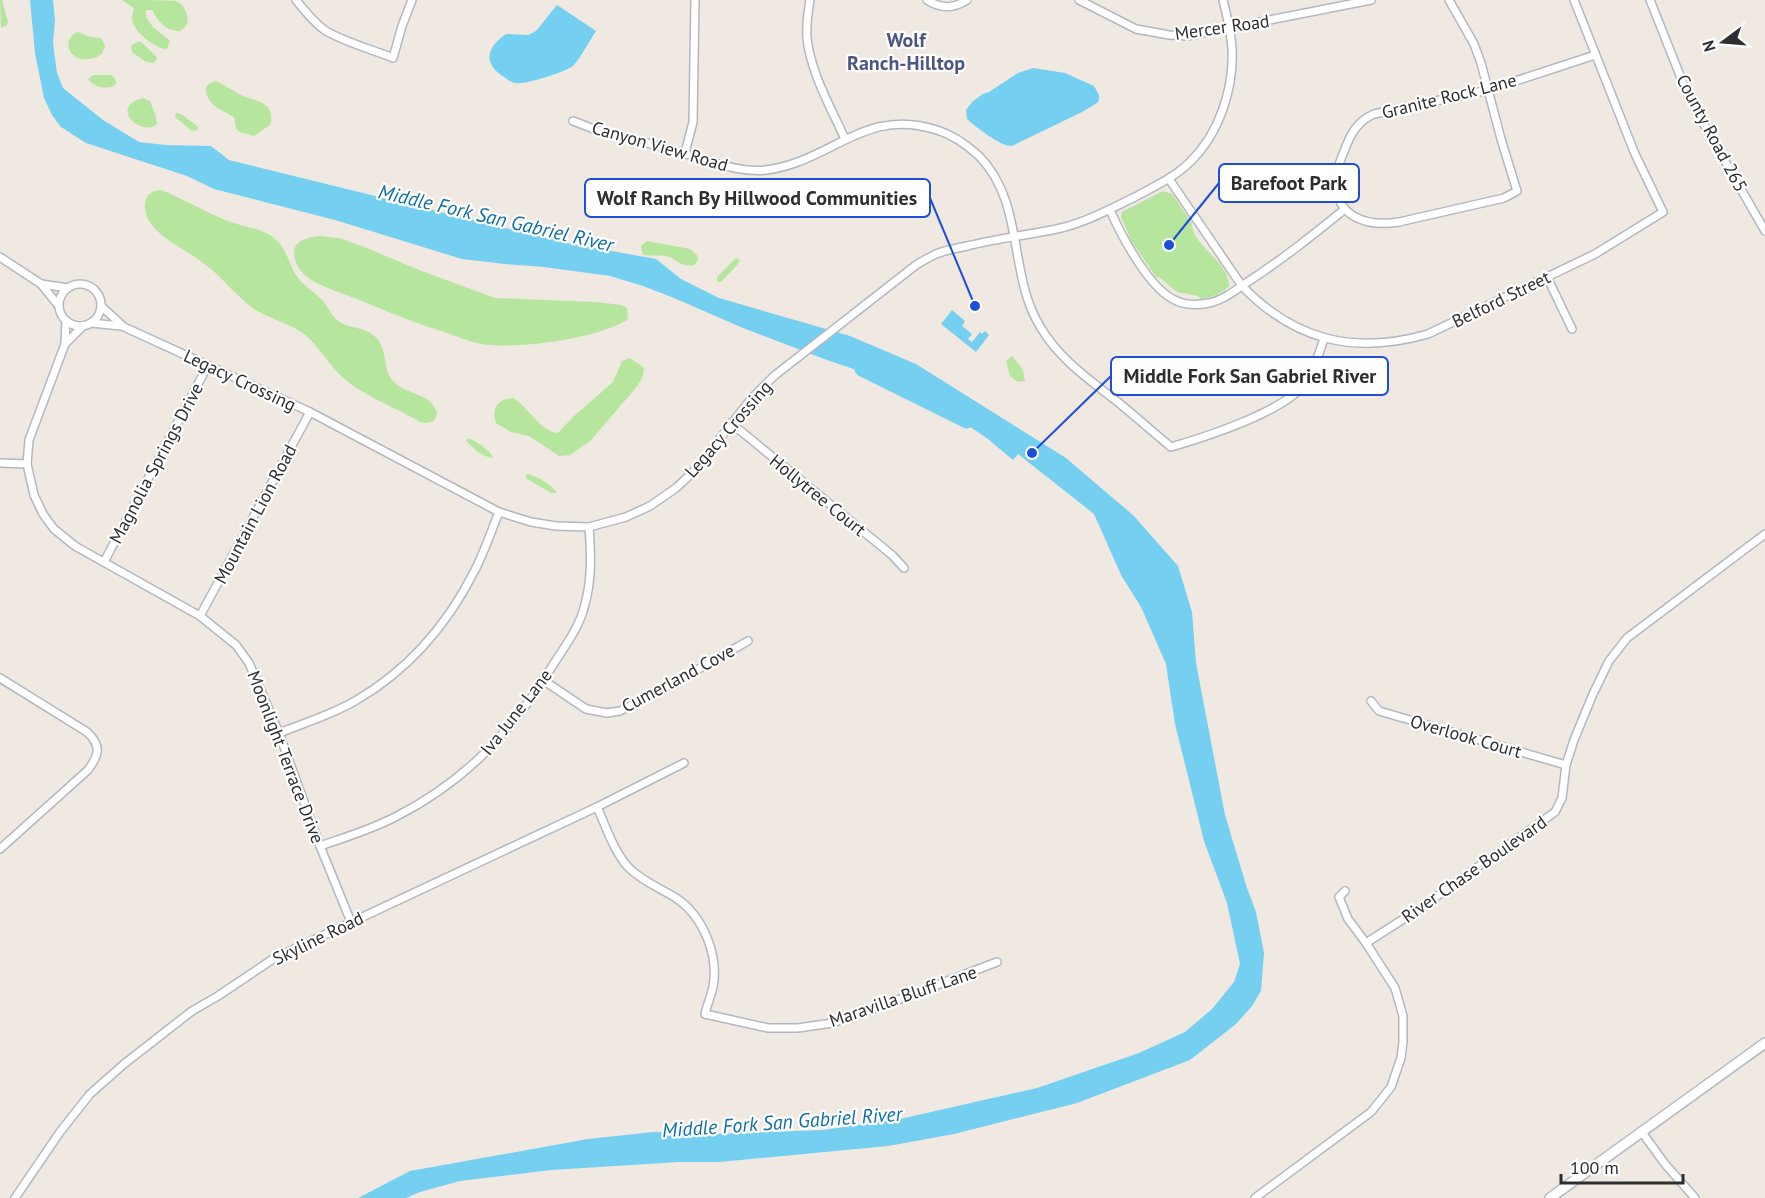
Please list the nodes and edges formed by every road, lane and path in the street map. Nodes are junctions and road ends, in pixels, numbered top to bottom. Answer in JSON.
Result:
{"nodes":[{"id":1,"x":296,"y":0,"type":"edge"},
{"id":2,"x":412,"y":0,"type":"edge"},
{"id":3,"x":695,"y":0,"type":"edge"},
{"id":4,"x":810,"y":0,"type":"edge"},
{"id":5,"x":927,"y":0,"type":"edge"},
{"id":6,"x":967,"y":0,"type":"edge"},
{"id":7,"x":1079,"y":0,"type":"edge"},
{"id":8,"x":1223,"y":0,"type":"edge"},
{"id":9,"x":1371,"y":0,"type":"edge"},
{"id":10,"x":1449,"y":0,"type":"edge"},
{"id":11,"x":1574,"y":0,"type":"edge"},
{"id":12,"x":1650,"y":0,"type":"edge"},
{"id":13,"x":1361,"y":1,"type":"edge"},
{"id":14,"x":1230,"y":28,"type":"junction"},
{"id":15,"x":1595,"y":55,"type":"junction"},
{"id":16,"x":1488,"y":90,"type":"junction"},
{"id":17,"x":573,"y":121,"type":"dead end"},
{"id":18,"x":845,"y":139,"type":"junction"},
{"id":19,"x":685,"y":153,"type":"junction"},
{"id":20,"x":1168,"y":179,"type":"junction"},
{"id":21,"x":1345,"y":209,"type":"junction"},
{"id":22,"x":1110,"y":210,"type":"junction"},
{"id":23,"x":1765,"y":231,"type":"edge"},
{"id":24,"x":1014,"y":236,"type":"junction"},
{"id":25,"x":0,"y":257,"type":"edge"},
{"id":26,"x":1547,"y":277,"type":"junction"},
{"id":27,"x":41,"y":284,"type":"junction"},
{"id":28,"x":1242,"y":286,"type":"junction"},
{"id":29,"x":68,"y":288,"type":"junction"},
{"id":30,"x":59,"y":306,"type":"junction"},
{"id":31,"x":101,"y":306,"type":"junction"},
{"id":32,"x":66,"y":321,"type":"junction"},
{"id":33,"x":91,"y":323,"type":"junction"},
{"id":34,"x":83,"y":326,"type":"junction"},
{"id":35,"x":124,"y":327,"type":"junction"},
{"id":36,"x":1572,"y":329,"type":"dead end"},
{"id":37,"x":1324,"y":339,"type":"junction"},
{"id":38,"x":65,"y":344,"type":"junction"},
{"id":39,"x":208,"y":365,"type":"junction"},
{"id":40,"x":310,"y":412,"type":"junction"},
{"id":41,"x":731,"y":423,"type":"junction"},
{"id":42,"x":0,"y":463,"type":"edge"},
{"id":43,"x":27,"y":464,"type":"junction"},
{"id":44,"x":499,"y":512,"type":"junction"},
{"id":45,"x":589,"y":527,"type":"junction"},
{"id":46,"x":1765,"y":534,"type":"edge"},
{"id":47,"x":104,"y":562,"type":"junction"},
{"id":48,"x":904,"y":568,"type":"dead end"},
{"id":49,"x":200,"y":616,"type":"junction"},
{"id":50,"x":748,"y":641,"type":"dead end"},
{"id":51,"x":0,"y":678,"type":"edge"},
{"id":52,"x":543,"y":680,"type":"junction"},
{"id":53,"x":1371,"y":701,"type":"dead end"},
{"id":54,"x":279,"y":733,"type":"junction"},
{"id":55,"x":684,"y":763,"type":"dead end"},
{"id":56,"x":1566,"y":765,"type":"junction"},
{"id":57,"x":597,"y":807,"type":"junction"},
{"id":58,"x":320,"y":846,"type":"junction"},
{"id":59,"x":0,"y":849,"type":"edge"},
{"id":60,"x":1345,"y":891,"type":"dead end"},
{"id":61,"x":351,"y":922,"type":"junction"},
{"id":62,"x":1366,"y":943,"type":"junction"},
{"id":63,"x":997,"y":962,"type":"dead end"},
{"id":64,"x":1765,"y":1042,"type":"edge"},
{"id":65,"x":1641,"y":1131,"type":"junction"},
{"id":66,"x":15,"y":1198,"type":"edge"},
{"id":67,"x":1255,"y":1198,"type":"edge"},
{"id":68,"x":1550,"y":1198,"type":"edge"},
{"id":69,"x":1695,"y":1198,"type":"edge"}],
"edges":[{"from":1,"to":2,"type":"street"},
{"from":3,"to":19,"type":"street"},
{"from":4,"to":18,"type":"street"},
{"from":5,"to":6,"type":"street"},
{"from":7,"to":14,"type":"street","name":"Mercer Road"},
{"from":8,"to":14,"type":"street","name":"Legacy Crossing"},
{"from":9,"to":13,"type":"street","name":"Mercer Road"},
{"from":10,"to":16,"type":"street"},
{"from":11,"to":15,"type":"street","name":"Belford Street"},
{"from":12,"to":23,"type":"street","name":"County Road 265"},
{"from":13,"to":14,"type":"street","name":"Mercer Road"},
{"from":14,"to":20,"type":"street","name":"Legacy Crossing"},
{"from":15,"to":16,"type":"street","name":"Granite Rock Lane"},
{"from":15,"to":26,"type":"street","name":"Belford Street"},
{"from":16,"to":21,"type":"street","name":"Granite Rock Lane"},
{"from":16,"to":21,"type":"street"},
{"from":17,"to":19,"type":"street","name":"Canyon View Road"},
{"from":18,"to":19,"type":"street","name":"Canyon View Road"},
{"from":18,"to":24,"type":"street","name":"Canyon View Road"},
{"from":20,"to":22,"type":"street","name":"Legacy Crossing"},
{"from":20,"to":28,"type":"street","name":"Belford Street"},
{"from":21,"to":28,"type":"street"},
{"from":22,"to":24,"type":"street","name":"Legacy Crossing"},
{"from":22,"to":28,"type":"street"},
{"from":24,"to":37,"type":"street","name":"Canyon View Road"},
{"from":24,"to":41,"type":"street","name":"Legacy Crossing"},
{"from":25,"to":27,"type":"street"},
{"from":26,"to":36,"type":"street"},
{"from":26,"to":37,"type":"street","name":"Belford Street"},
{"from":27,"to":29,"type":"street"},
{"from":27,"to":30,"type":"street"},
{"from":28,"to":37,"type":"street","name":"Belford Street"},
{"from":29,"to":30,"type":"street"},
{"from":29,"to":31,"type":"street","name":"Legacy Crossing"},
{"from":30,"to":32,"type":"street"},
{"from":31,"to":33,"type":"street"},
{"from":31,"to":35,"type":"street","name":"Legacy Crossing"},
{"from":32,"to":34,"type":"street"},
{"from":32,"to":38,"type":"street","name":"Moonlight Terrace Drive"},
{"from":33,"to":34,"type":"street","name":"Legacy Crossing"},
{"from":33,"to":35,"type":"street","name":"Legacy Crossing"},
{"from":34,"to":38,"type":"street","name":"Moonlight Terrace Drive"},
{"from":35,"to":39,"type":"street","name":"Legacy Crossing"},
{"from":38,"to":43,"type":"street","name":"Moonlight Terrace Drive"},
{"from":39,"to":40,"type":"street","name":"Legacy Crossing"},
{"from":39,"to":47,"type":"street","name":"Magnolia Springs Drive"},
{"from":40,"to":44,"type":"street","name":"Legacy Crossing"},
{"from":40,"to":49,"type":"street","name":"Mountain Lion Road"},
{"from":41,"to":45,"type":"street","name":"Legacy Crossing"},
{"from":41,"to":48,"type":"street","name":"Hollytree Court"},
{"from":42,"to":43,"type":"street"},
{"from":43,"to":47,"type":"street","name":"Moonlight Terrace Drive"},
{"from":44,"to":45,"type":"street","name":"Legacy Crossing"},
{"from":44,"to":54,"type":"street"},
{"from":45,"to":52,"type":"street","name":"Iva June Lane"},
{"from":46,"to":56,"type":"street","name":"River Chase Boulevard"},
{"from":47,"to":49,"type":"street","name":"Moonlight Terrace Drive"},
{"from":49,"to":54,"type":"street","name":"Moonlight Terrace Drive"},
{"from":50,"to":52,"type":"street","name":"Cumerland Cove"},
{"from":51,"to":59,"type":"street"},
{"from":52,"to":58,"type":"street","name":"Iva June Lane"},
{"from":53,"to":56,"type":"street","name":"Overlook Court"},
{"from":54,"to":58,"type":"street","name":"Moonlight Terrace Drive"},
{"from":55,"to":57,"type":"street","name":"Skyline Road"},
{"from":56,"to":62,"type":"street","name":"River Chase Boulevard"},
{"from":57,"to":61,"type":"street","name":"Skyline Road"},
{"from":57,"to":63,"type":"street","name":"Maravilla Bluff Lane"},
{"from":58,"to":61,"type":"street","name":"Moonlight Terrace Drive"},
{"from":60,"to":62,"type":"street"},
{"from":61,"to":66,"type":"street","name":"Skyline Road"},
{"from":62,"to":67,"type":"street"},
{"from":64,"to":65,"type":"main road"},
{"from":65,"to":68,"type":"main road"},
{"from":65,"to":69,"type":"street"}]}
